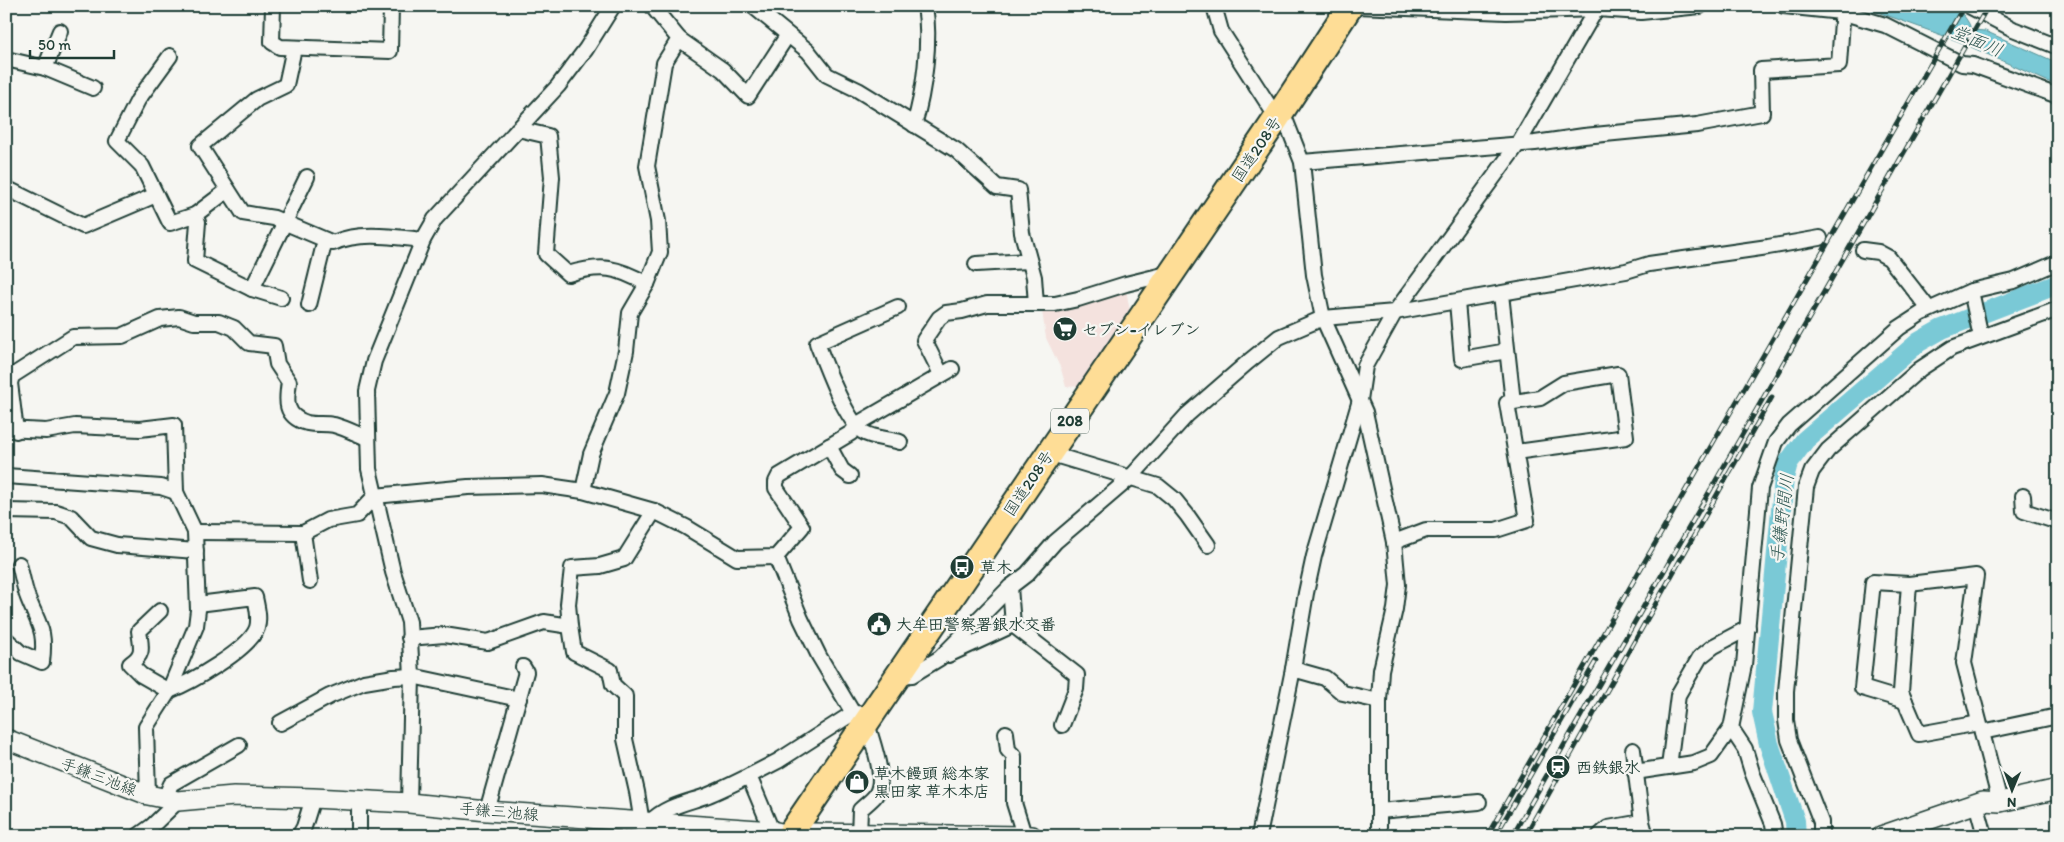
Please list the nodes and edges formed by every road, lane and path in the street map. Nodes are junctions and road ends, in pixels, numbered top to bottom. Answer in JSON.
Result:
{"nodes":[{"id":1,"x":273,"y":6,"type":"edge"},
{"id":2,"x":391,"y":6,"type":"edge"},
{"id":3,"x":612,"y":6,"type":"edge"},
{"id":4,"x":652,"y":6,"type":"edge"},
{"id":5,"x":753,"y":6,"type":"edge"},
{"id":6,"x":925,"y":6,"type":"edge"},
{"id":7,"x":1214,"y":6,"type":"edge"},
{"id":8,"x":1350,"y":6,"type":"edge"},
{"id":9,"x":1357,"y":6,"type":"edge"},
{"id":10,"x":1700,"y":6,"type":"edge"},
{"id":11,"x":1784,"y":6,"type":"edge"},
{"id":12,"x":1969,"y":6,"type":"edge"},
{"id":13,"x":1597,"y":8,"type":"edge"},
{"id":14,"x":1842,"y":9,"type":"edge"},
{"id":15,"x":60,"y":31,"type":"dead end"},
{"id":16,"x":787,"y":36,"type":"junction"},
{"id":17,"x":679,"y":39,"type":"junction"},
{"id":18,"x":2058,"y":47,"type":"edge"},
{"id":19,"x":294,"y":48,"type":"junction"},
{"id":20,"x":170,"y":56,"type":"dead end"},
{"id":21,"x":6,"y":59,"type":"edge"},
{"id":22,"x":45,"y":68,"type":"junction"},
{"id":23,"x":94,"y":88,"type":"dead end"},
{"id":24,"x":2058,"y":96,"type":"edge"},
{"id":25,"x":1279,"y":114,"type":"junction"},
{"id":26,"x":914,"y":126,"type":"junction"},
{"id":27,"x":518,"y":129,"type":"junction"},
{"id":28,"x":1518,"y":144,"type":"junction"},
{"id":29,"x":1302,"y":162,"type":"junction"},
{"id":30,"x":307,"y":177,"type":"dead end"},
{"id":31,"x":6,"y":188,"type":"edge"},
{"id":32,"x":228,"y":190,"type":"junction"},
{"id":33,"x":156,"y":195,"type":"junction"},
{"id":34,"x":195,"y":215,"type":"junction"},
{"id":35,"x":284,"y":222,"type":"junction"},
{"id":36,"x":1820,"y":238,"type":"dead end"},
{"id":37,"x":325,"y":240,"type":"junction"},
{"id":38,"x":423,"y":240,"type":"junction"},
{"id":39,"x":1863,"y":250,"type":"dead end"},
{"id":40,"x":1029,"y":261,"type":"junction"},
{"id":41,"x":2058,"y":262,"type":"edge"},
{"id":42,"x":976,"y":264,"type":"dead end"},
{"id":43,"x":1172,"y":273,"type":"junction"},
{"id":44,"x":647,"y":284,"type":"junction"},
{"id":45,"x":252,"y":289,"type":"junction"},
{"id":46,"x":1971,"y":291,"type":"junction"},
{"id":47,"x":1501,"y":294,"type":"junction"},
{"id":48,"x":281,"y":298,"type":"dead end"},
{"id":49,"x":1457,"y":302,"type":"junction"},
{"id":50,"x":1036,"y":304,"type":"junction"},
{"id":51,"x":310,"y":305,"type":"dead end"},
{"id":52,"x":898,"y":306,"type":"dead end"},
{"id":53,"x":1930,"y":309,"type":"junction"},
{"id":54,"x":2058,"y":309,"type":"edge"},
{"id":55,"x":1395,"y":312,"type":"junction"},
{"id":56,"x":1323,"y":318,"type":"junction"},
{"id":57,"x":1981,"y":337,"type":"junction"},
{"id":58,"x":1507,"y":351,"type":"junction"},
{"id":59,"x":1360,"y":400,"type":"junction"},
{"id":60,"x":1513,"y":402,"type":"junction"},
{"id":61,"x":857,"y":426,"type":"junction"},
{"id":62,"x":11,"y":430,"type":"edge"},
{"id":63,"x":368,"y":438,"type":"junction"},
{"id":64,"x":900,"y":442,"type":"dead end"},
{"id":65,"x":828,"y":446,"type":"junction"},
{"id":66,"x":1516,"y":452,"type":"junction"},
{"id":67,"x":1048,"y":454,"type":"junction"},
{"id":68,"x":6,"y":476,"type":"edge"},
{"id":69,"x":850,"y":476,"type":"dead end"},
{"id":70,"x":1130,"y":478,"type":"junction"},
{"id":71,"x":584,"y":491,"type":"junction"},
{"id":72,"x":176,"y":492,"type":"junction"},
{"id":73,"x":375,"y":496,"type":"junction"},
{"id":74,"x":2023,"y":496,"type":"dead end"},
{"id":75,"x":6,"y":511,"type":"edge"},
{"id":76,"x":654,"y":511,"type":"junction"},
{"id":77,"x":2058,"y":522,"type":"edge"},
{"id":78,"x":195,"y":532,"type":"junction"},
{"id":79,"x":303,"y":533,"type":"junction"},
{"id":80,"x":1394,"y":542,"type":"junction"},
{"id":81,"x":1208,"y":545,"type":"dead end"},
{"id":82,"x":196,"y":551,"type":"junction"},
{"id":83,"x":776,"y":557,"type":"junction"},
{"id":84,"x":19,"y":564,"type":"dead end"},
{"id":85,"x":310,"y":581,"type":"dead end"},
{"id":86,"x":1909,"y":584,"type":"junction"},
{"id":87,"x":1010,"y":587,"type":"junction"},
{"id":88,"x":198,"y":604,"type":"junction"},
{"id":89,"x":160,"y":611,"type":"dead end"},
{"id":90,"x":1013,"y":625,"type":"junction"},
{"id":91,"x":570,"y":626,"type":"junction"},
{"id":92,"x":1748,"y":628,"type":"junction"},
{"id":93,"x":410,"y":638,"type":"junction"},
{"id":94,"x":6,"y":639,"type":"edge"},
{"id":95,"x":940,"y":658,"type":"junction"},
{"id":96,"x":523,"y":666,"type":"dead end"},
{"id":97,"x":1294,"y":669,"type":"junction"},
{"id":98,"x":412,"y":676,"type":"junction"},
{"id":99,"x":897,"y":676,"type":"junction"},
{"id":100,"x":169,"y":691,"type":"junction"},
{"id":101,"x":519,"y":699,"type":"junction"},
{"id":102,"x":1379,"y":701,"type":"junction"},
{"id":103,"x":1905,"y":701,"type":"junction"},
{"id":104,"x":2058,"y":716,"type":"edge"},
{"id":105,"x":864,"y":717,"type":"junction"},
{"id":106,"x":280,"y":723,"type":"dead end"},
{"id":107,"x":1062,"y":725,"type":"dead end"},
{"id":108,"x":1731,"y":728,"type":"junction"},
{"id":109,"x":1980,"y":728,"type":"junction"},
{"id":110,"x":1006,"y":733,"type":"dead end"},
{"id":111,"x":6,"y":739,"type":"edge"},
{"id":112,"x":239,"y":745,"type":"dead end"},
{"id":113,"x":1633,"y":750,"type":"dead end"},
{"id":114,"x":1669,"y":767,"type":"junction"},
{"id":115,"x":1635,"y":772,"type":"junction"},
{"id":116,"x":749,"y":776,"type":"junction"},
{"id":117,"x":2058,"y":790,"type":"edge"},
{"id":118,"x":164,"y":798,"type":"junction"},
{"id":119,"x":313,"y":798,"type":"junction"},
{"id":120,"x":359,"y":801,"type":"junction"},
{"id":121,"x":1479,"y":802,"type":"dead end"},
{"id":122,"x":2000,"y":802,"type":"junction"},
{"id":123,"x":409,"y":803,"type":"junction"},
{"id":124,"x":1976,"y":803,"type":"junction"},
{"id":125,"x":487,"y":811,"type":"junction"},
{"id":126,"x":1379,"y":811,"type":"junction"},
{"id":127,"x":645,"y":826,"type":"edge"},
{"id":128,"x":1644,"y":829,"type":"edge"},
{"id":129,"x":784,"y":834,"type":"edge"},
{"id":130,"x":854,"y":834,"type":"edge"},
{"id":131,"x":1028,"y":835,"type":"edge"},
{"id":132,"x":138,"y":836,"type":"edge"},
{"id":133,"x":299,"y":836,"type":"edge"},
{"id":134,"x":359,"y":836,"type":"edge"},
{"id":135,"x":1259,"y":836,"type":"edge"},
{"id":136,"x":1379,"y":836,"type":"edge"},
{"id":137,"x":1599,"y":836,"type":"edge"},
{"id":138,"x":1775,"y":836,"type":"edge"},
{"id":139,"x":1821,"y":836,"type":"edge"},
{"id":140,"x":1881,"y":836,"type":"edge"},
{"id":141,"x":1985,"y":836,"type":"edge"}],
"edges":[{"from":1,"to":19,"type":"street"},
{"from":2,"to":19,"type":"street"},
{"from":3,"to":27,"type":"street"},
{"from":4,"to":17,"type":"street"},
{"from":5,"to":16,"type":"street"},
{"from":6,"to":26,"type":"street"},
{"from":7,"to":25,"type":"street"},
{"from":8,"to":25,"type":"highway","name":"国道208号","number":"208"},
{"from":9,"to":13,"type":"street"},
{"from":10,"to":13,"type":"street"},
{"from":11,"to":14,"type":"street"},
{"from":12,"to":18,"type":"street"},
{"from":13,"to":28,"type":"street"},
{"from":14,"to":24,"type":"street"},
{"from":14,"to":28,"type":"street"},
{"from":15,"to":22,"type":"street"},
{"from":16,"to":17,"type":"street"},
{"from":16,"to":26,"type":"street"},
{"from":17,"to":44,"type":"street"},
{"from":19,"to":32,"type":"street"},
{"from":20,"to":33,"type":"street"},
{"from":21,"to":22,"type":"street"},
{"from":22,"to":23,"type":"street"},
{"from":25,"to":29,"type":"street"},
{"from":25,"to":43,"type":"highway","name":"国道208号","number":"208"},
{"from":26,"to":40,"type":"street"},
{"from":27,"to":38,"type":"street"},
{"from":27,"to":44,"type":"street"},
{"from":28,"to":29,"type":"street"},
{"from":28,"to":55,"type":"street"},
{"from":29,"to":56,"type":"street"},
{"from":30,"to":35,"type":"street"},
{"from":31,"to":33,"type":"street"},
{"from":32,"to":34,"type":"street"},
{"from":32,"to":35,"type":"street"},
{"from":33,"to":34,"type":"street"},
{"from":34,"to":45,"type":"street"},
{"from":35,"to":37,"type":"street"},
{"from":35,"to":45,"type":"street"},
{"from":36,"to":47,"type":"street"},
{"from":37,"to":38,"type":"street"},
{"from":37,"to":51,"type":"street"},
{"from":38,"to":63,"type":"street"},
{"from":39,"to":53,"type":"street"},
{"from":40,"to":42,"type":"street"},
{"from":40,"to":50,"type":"street"},
{"from":41,"to":46,"type":"street"},
{"from":43,"to":50,"type":"street"},
{"from":43,"to":67,"type":"highway","name":"国道208号","number":"208"},
{"from":44,"to":71,"type":"street"},
{"from":45,"to":48,"type":"street"},
{"from":46,"to":53,"type":"street"},
{"from":46,"to":57,"type":"street"},
{"from":47,"to":49,"type":"street"},
{"from":47,"to":58,"type":"street"},
{"from":49,"to":55,"type":"street"},
{"from":49,"to":58,"type":"street"},
{"from":50,"to":61,"type":"street"},
{"from":52,"to":61,"type":"street"},
{"from":53,"to":92,"type":"street"},
{"from":54,"to":57,"type":"street"},
{"from":55,"to":56,"type":"street"},
{"from":55,"to":59,"type":"street"},
{"from":56,"to":59,"type":"street"},
{"from":56,"to":70,"type":"street"},
{"from":57,"to":139,"type":"street"},
{"from":58,"to":60,"type":"street"},
{"from":59,"to":80,"type":"street"},
{"from":59,"to":97,"type":"street"},
{"from":60,"to":66,"type":"street"},
{"from":60,"to":66,"type":"street"},
{"from":61,"to":64,"type":"street"},
{"from":61,"to":65,"type":"street"},
{"from":62,"to":63,"type":"street"},
{"from":62,"to":72,"type":"street"},
{"from":63,"to":73,"type":"street"},
{"from":65,"to":69,"type":"street"},
{"from":65,"to":83,"type":"street"},
{"from":66,"to":80,"type":"street"},
{"from":67,"to":70,"type":"street"},
{"from":67,"to":99,"type":"highway","name":"国道208号","number":"208"},
{"from":68,"to":72,"type":"street"},
{"from":70,"to":81,"type":"street"},
{"from":70,"to":87,"type":"street"},
{"from":71,"to":73,"type":"street"},
{"from":71,"to":76,"type":"street"},
{"from":72,"to":78,"type":"street"},
{"from":73,"to":79,"type":"street"},
{"from":73,"to":93,"type":"street"},
{"from":74,"to":77,"type":"street"},
{"from":75,"to":82,"type":"street"},
{"from":76,"to":83,"type":"street"},
{"from":76,"to":91,"type":"street"},
{"from":78,"to":79,"type":"street"},
{"from":78,"to":82,"type":"street"},
{"from":79,"to":85,"type":"street"},
{"from":80,"to":102,"type":"street"},
{"from":82,"to":88,"type":"street"},
{"from":83,"to":105,"type":"street"},
{"from":84,"to":94,"type":"street"},
{"from":86,"to":103,"type":"street"},
{"from":86,"to":103,"type":"street"},
{"from":86,"to":109,"type":"street"},
{"from":87,"to":90,"type":"street"},
{"from":87,"to":95,"type":"street"},
{"from":88,"to":100,"type":"street"},
{"from":88,"to":100,"type":"street"},
{"from":89,"to":100,"type":"street"},
{"from":90,"to":95,"type":"street"},
{"from":90,"to":107,"type":"street"},
{"from":91,"to":93,"type":"street"},
{"from":91,"to":127,"type":"street"},
{"from":92,"to":108,"type":"street"},
{"from":92,"to":114,"type":"street"},
{"from":93,"to":98,"type":"street"},
{"from":95,"to":99,"type":"street"},
{"from":96,"to":101,"type":"street"},
{"from":97,"to":102,"type":"street"},
{"from":97,"to":135,"type":"street"},
{"from":98,"to":101,"type":"street"},
{"from":98,"to":106,"type":"street"},
{"from":98,"to":123,"type":"street"},
{"from":99,"to":105,"type":"highway","name":"国道208号","number":"208"},
{"from":100,"to":118,"type":"street"},
{"from":101,"to":125,"type":"street"},
{"from":102,"to":126,"type":"street"},
{"from":103,"to":109,"type":"street"},
{"from":104,"to":109,"type":"street"},
{"from":105,"to":116,"type":"street"},
{"from":105,"to":129,"type":"highway","name":"国道208号","number":"208"},
{"from":105,"to":130,"type":"street"},
{"from":108,"to":114,"type":"street"},
{"from":108,"to":138,"type":"street"},
{"from":109,"to":122,"type":"street"},
{"from":110,"to":131,"type":"street"},
{"from":111,"to":118,"type":"main road","name":"手鎌三池線"},
{"from":112,"to":118,"type":"street"},
{"from":113,"to":115,"type":"street"},
{"from":114,"to":115,"type":"street"},
{"from":115,"to":128,"type":"street"},
{"from":116,"to":127,"type":"street"},
{"from":116,"to":129,"type":"street"},
{"from":117,"to":122,"type":"main road"},
{"from":118,"to":119,"type":"main road","name":"手鎌三池線"},
{"from":118,"to":132,"type":"street"},
{"from":119,"to":120,"type":"main road","name":"手鎌三池線"},
{"from":119,"to":133,"type":"street"},
{"from":120,"to":123,"type":"main road","name":"手鎌三池線"},
{"from":120,"to":134,"type":"street"},
{"from":121,"to":126,"type":"street"},
{"from":122,"to":124,"type":"main road"},
{"from":123,"to":125,"type":"main road","name":"手鎌三池線"},
{"from":124,"to":140,"type":"main road"},
{"from":124,"to":141,"type":"street"},
{"from":125,"to":127,"type":"main road","name":"手鎌三池線"},
{"from":126,"to":136,"type":"street"},
{"from":127,"to":129,"type":"main road","name":"手鎌三池線"},
{"from":128,"to":137,"type":"street"},
{"from":129,"to":130,"type":"main road","name":"手鎌三池線"},
{"from":130,"to":131,"type":"main road","name":"手鎌三池線"}]}
